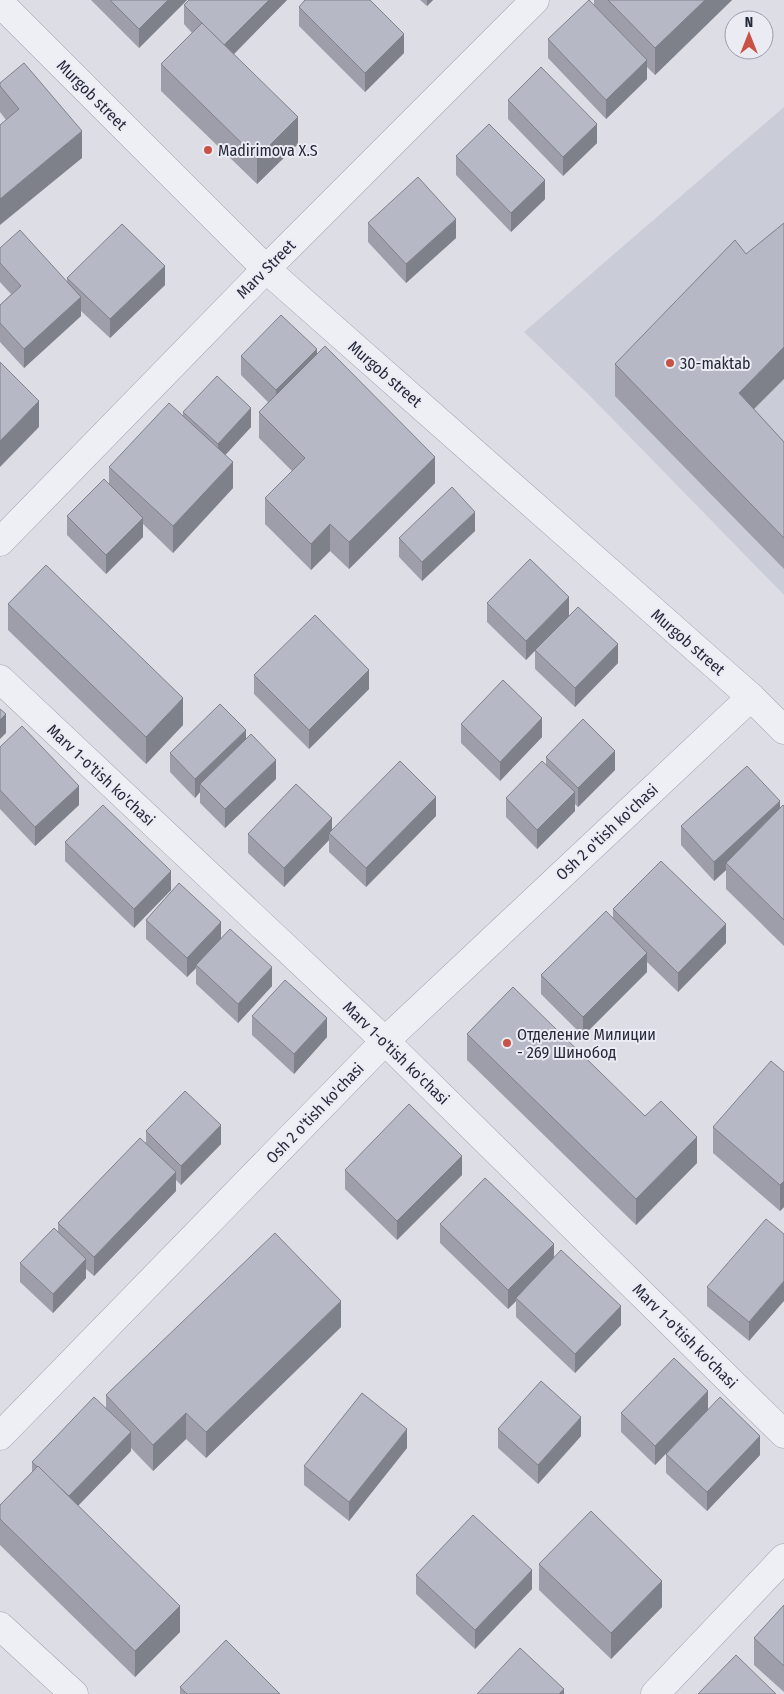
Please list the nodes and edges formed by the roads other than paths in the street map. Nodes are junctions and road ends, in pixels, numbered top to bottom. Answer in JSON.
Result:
{"nodes":[{"id":1,"x":535,"y":0,"type":"edge"},
{"id":2,"x":0,"y":3,"type":"edge"},
{"id":3,"x":266,"y":269,"type":"junction"},
{"id":4,"x":0,"y":542,"type":"edge"},
{"id":5,"x":0,"y":680,"type":"edge"},
{"id":6,"x":750,"y":697,"type":"junction"},
{"id":7,"x":784,"y":730,"type":"edge"},
{"id":8,"x":385,"y":1041,"type":"junction"},
{"id":9,"x":784,"y":1434,"type":"edge"},
{"id":10,"x":0,"y":1436,"type":"edge"},
{"id":11,"x":784,"y":1558,"type":"edge"},
{"id":12,"x":0,"y":1626,"type":"edge"},
{"id":13,"x":74,"y":1694,"type":"edge"},
{"id":14,"x":654,"y":1694,"type":"edge"}],
"edges":[{"from":1,"to":3,"type":"street","name":"Marv Street"},
{"from":2,"to":3,"type":"street","name":"Murgob street"},
{"from":3,"to":4,"type":"street","name":"Marv Street"},
{"from":3,"to":6,"type":"street","name":"Murgob street"},
{"from":5,"to":8,"type":"street","name":"Marv 1-o'tish ko'chasi"},
{"from":6,"to":7,"type":"street","name":"Murgob street"},
{"from":6,"to":8,"type":"street","name":"Osh 2 o'tish ko'chasi"},
{"from":8,"to":9,"type":"street","name":"Marv 1-o'tish ko'chasi"},
{"from":8,"to":10,"type":"street","name":"Osh 2 o'tish ko'chasi"},
{"from":11,"to":14,"type":"street"},
{"from":12,"to":13,"type":"street"}]}
